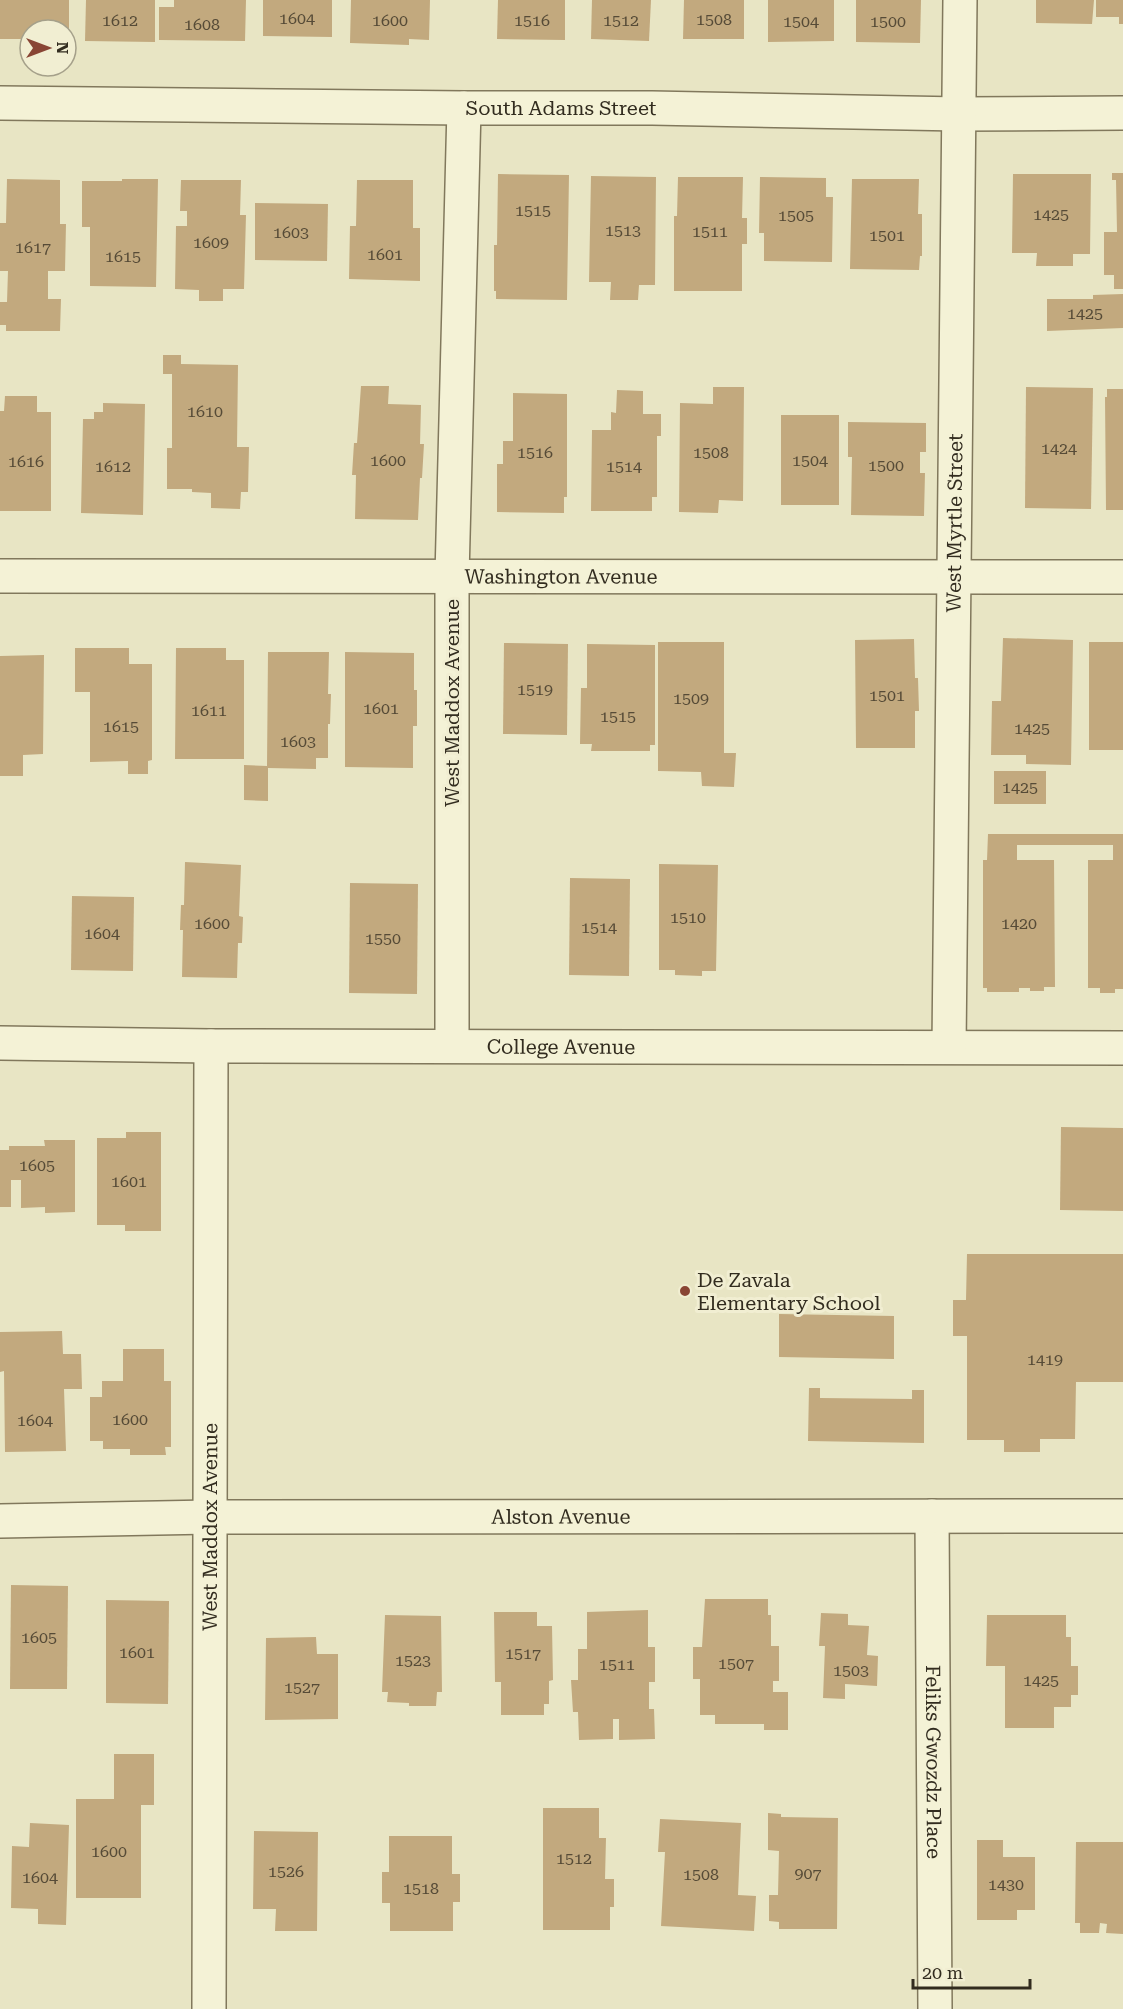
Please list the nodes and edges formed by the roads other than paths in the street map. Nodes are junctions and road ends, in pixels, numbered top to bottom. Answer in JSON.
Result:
{"nodes":[{"id":1,"x":960,"y":0,"type":"edge"},
{"id":2,"x":0,"y":103,"type":"edge"},
{"id":3,"x":464,"y":108,"type":"junction"},
{"id":4,"x":1123,"y":113,"type":"edge"},
{"id":5,"x":958,"y":114,"type":"junction"},
{"id":6,"x":0,"y":576,"type":"edge"},
{"id":7,"x":452,"y":576,"type":"junction"},
{"id":8,"x":953,"y":577,"type":"junction"},
{"id":9,"x":1123,"y":577,"type":"edge"},
{"id":10,"x":0,"y":1043,"type":"edge"},
{"id":11,"x":211,"y":1046,"type":"junction"},
{"id":12,"x":452,"y":1046,"type":"junction"},
{"id":13,"x":950,"y":1047,"type":"junction"},
{"id":14,"x":1123,"y":1048,"type":"edge"},
{"id":15,"x":932,"y":1516,"type":"junction"},
{"id":16,"x":1123,"y":1516,"type":"edge"},
{"id":17,"x":210,"y":1517,"type":"junction"},
{"id":18,"x":0,"y":1521,"type":"edge"},
{"id":19,"x":209,"y":2009,"type":"edge"},
{"id":20,"x":935,"y":2009,"type":"edge"}],
"edges":[{"from":1,"to":5,"type":"street","name":"West Myrtle Street"},
{"from":2,"to":3,"type":"street","name":"South Adams Street"},
{"from":3,"to":5,"type":"street","name":"South Adams Street"},
{"from":3,"to":7,"type":"street","name":"West Maddox Avenue"},
{"from":4,"to":5,"type":"street","name":"South Adams Street"},
{"from":5,"to":8,"type":"street","name":"West Myrtle Street"},
{"from":6,"to":7,"type":"street","name":"Washington Avenue"},
{"from":7,"to":8,"type":"street","name":"Washington Avenue"},
{"from":7,"to":12,"type":"street","name":"West Maddox Avenue"},
{"from":8,"to":9,"type":"street","name":"Washington Avenue"},
{"from":8,"to":13,"type":"street","name":"West Myrtle Street"},
{"from":10,"to":11,"type":"street","name":"College Avenue"},
{"from":11,"to":12,"type":"street","name":"College Avenue"},
{"from":11,"to":17,"type":"street","name":"West Maddox Avenue"},
{"from":12,"to":13,"type":"street","name":"College Avenue"},
{"from":13,"to":14,"type":"street","name":"College Avenue"},
{"from":15,"to":16,"type":"street","name":"Alston Avenue"},
{"from":15,"to":17,"type":"street","name":"Alston Avenue"},
{"from":15,"to":20,"type":"street","name":"Feliks Gwozdz Place"},
{"from":17,"to":18,"type":"street","name":"Alston Avenue"},
{"from":17,"to":19,"type":"street","name":"West Maddox Avenue"}]}
